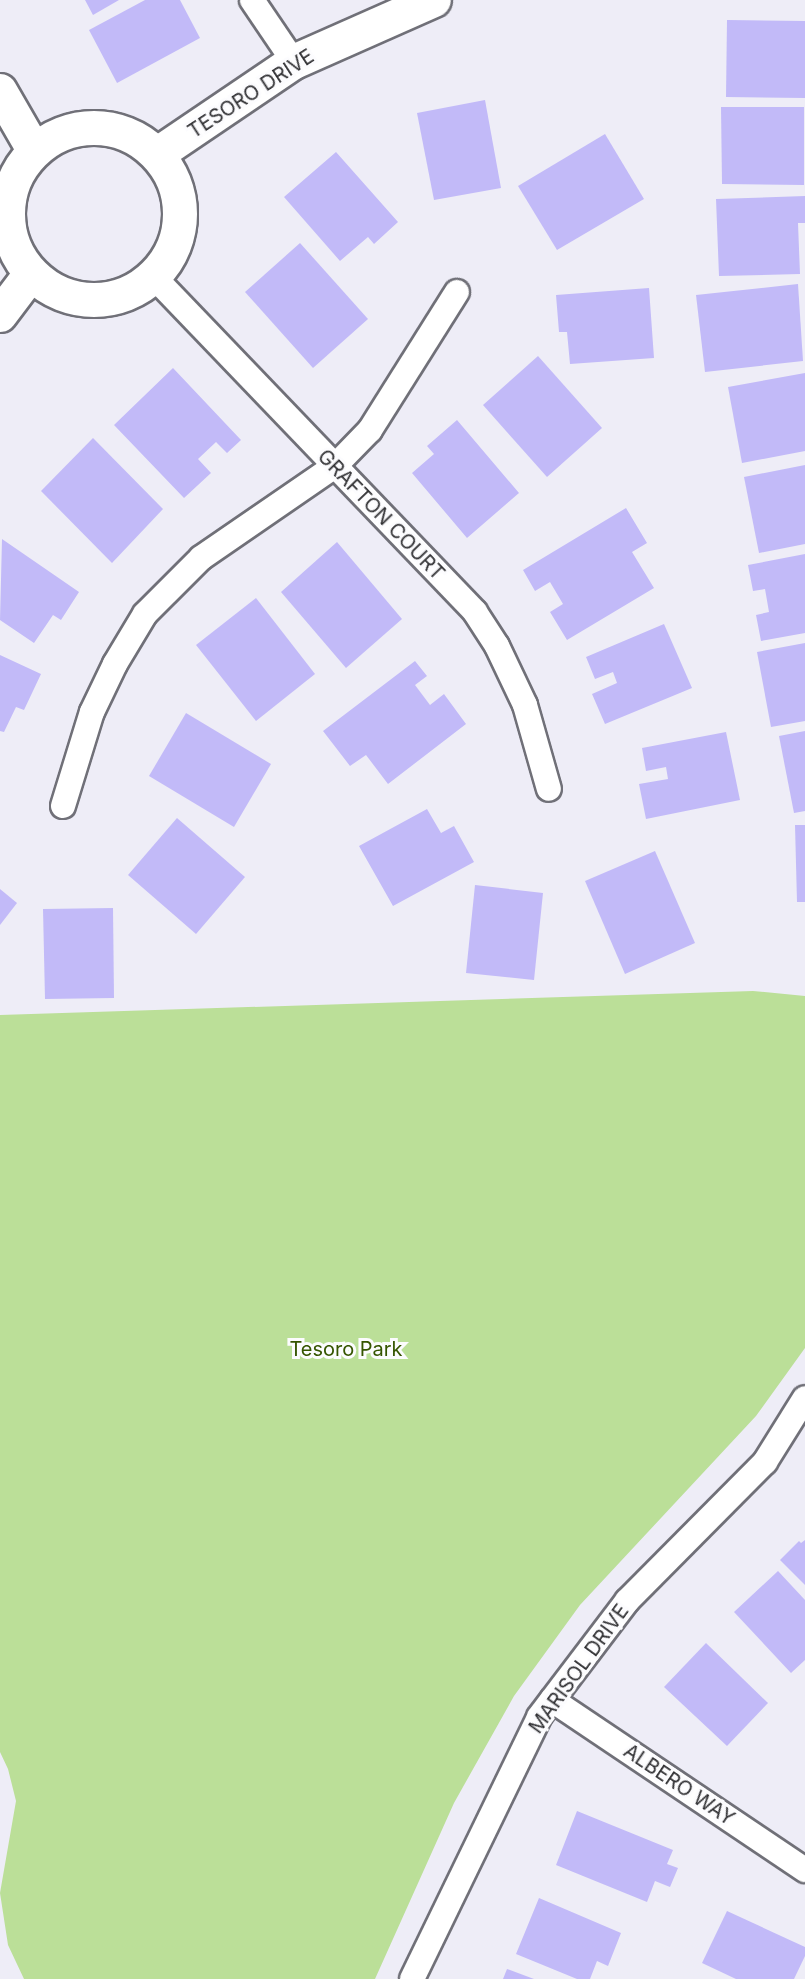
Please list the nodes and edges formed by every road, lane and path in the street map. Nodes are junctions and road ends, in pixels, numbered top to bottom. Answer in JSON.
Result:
{"nodes":[{"id":1,"x":252,"y":0,"type":"edge"},
{"id":2,"x":434,"y":0,"type":"edge"},
{"id":3,"x":294,"y":62,"type":"junction"},
{"id":4,"x":0,"y":91,"type":"edge"},
{"id":5,"x":34,"y":150,"type":"junction"},
{"id":6,"x":158,"y":154,"type":"junction"},
{"id":7,"x":31,"y":274,"type":"junction"},
{"id":8,"x":154,"y":277,"type":"junction"},
{"id":9,"x":457,"y":292,"type":"dead end"},
{"id":10,"x":0,"y":315,"type":"edge"},
{"id":11,"x":335,"y":466,"type":"junction"},
{"id":12,"x":549,"y":789,"type":"dead end"},
{"id":13,"x":63,"y":806,"type":"dead end"},
{"id":14,"x":805,"y":1398,"type":"edge"},
{"id":15,"x":552,"y":1700,"type":"junction"},
{"id":16,"x":805,"y":1870,"type":"edge"},
{"id":17,"x":412,"y":1979,"type":"edge"}],
"edges":[{"from":1,"to":3,"type":"street"},
{"from":2,"to":3,"type":"street","name":"TESORO DRIVE"},
{"from":3,"to":6,"type":"street","name":"TESORO DRIVE"},
{"from":4,"to":5,"type":"street"},
{"from":5,"to":6,"type":"street"},
{"from":5,"to":7,"type":"street"},
{"from":6,"to":8,"type":"street"},
{"from":7,"to":8,"type":"street"},
{"from":7,"to":10,"type":"street"},
{"from":8,"to":11,"type":"street","name":"GRAFTON COURT"},
{"from":9,"to":11,"type":"street"},
{"from":11,"to":12,"type":"street","name":"GRAFTON COURT"},
{"from":11,"to":13,"type":"street"},
{"from":14,"to":15,"type":"street","name":"MARISOL DRIVE"},
{"from":15,"to":16,"type":"street","name":"ALBERO WAY"},
{"from":15,"to":17,"type":"street","name":"MARISOL DRIVE"}]}
